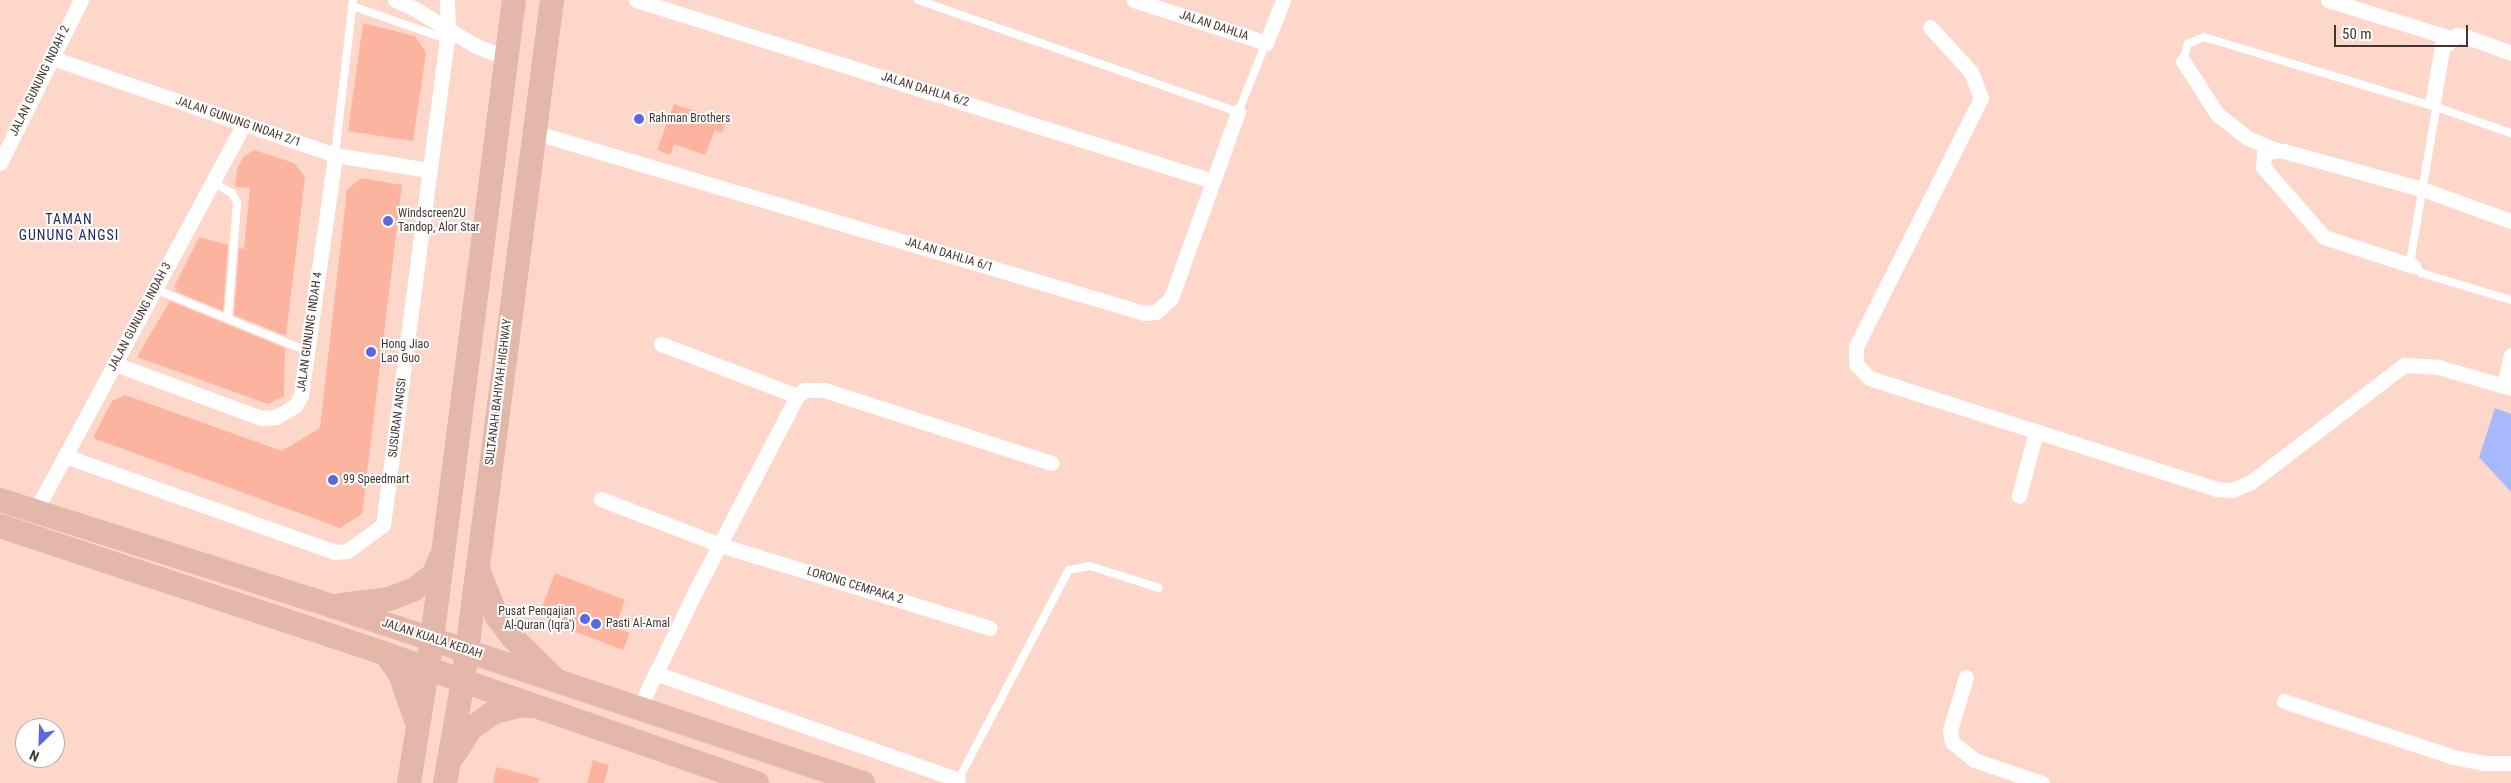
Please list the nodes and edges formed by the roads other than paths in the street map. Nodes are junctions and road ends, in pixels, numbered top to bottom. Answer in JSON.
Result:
{"nodes":[{"id":1,"x":81,"y":0,"type":"edge"},
{"id":2,"x":395,"y":0,"type":"edge"},
{"id":3,"x":447,"y":0,"type":"edge"},
{"id":4,"x":514,"y":0,"type":"edge"},
{"id":5,"x":552,"y":0,"type":"edge"},
{"id":6,"x":636,"y":0,"type":"edge"},
{"id":7,"x":918,"y":0,"type":"edge"},
{"id":8,"x":1134,"y":0,"type":"edge"},
{"id":9,"x":1283,"y":0,"type":"edge"},
{"id":10,"x":2328,"y":0,"type":"edge"},
{"id":11,"x":353,"y":3,"type":"edge"},
{"id":12,"x":1930,"y":27,"type":"dead end"},
{"id":13,"x":448,"y":34,"type":"junction"},
{"id":14,"x":2446,"y":39,"type":"junction"},
{"id":15,"x":1266,"y":43,"type":"junction"},
{"id":16,"x":2511,"y":53,"type":"edge"},
{"id":17,"x":52,"y":58,"type":"junction"},
{"id":18,"x":508,"y":60,"type":"junction"},
{"id":19,"x":2183,"y":61,"type":"joint"},
{"id":20,"x":2432,"y":106,"type":"junction"},
{"id":21,"x":1238,"y":112,"type":"junction"},
{"id":22,"x":244,"y":124,"type":"junction"},
{"id":23,"x":533,"y":132,"type":"junction"},
{"id":24,"x":2511,"y":133,"type":"edge"},
{"id":25,"x":2275,"y":150,"type":"junction"},
{"id":26,"x":335,"y":155,"type":"junction"},
{"id":27,"x":0,"y":163,"type":"edge"},
{"id":28,"x":429,"y":170,"type":"junction"},
{"id":29,"x":1213,"y":181,"type":"junction"},
{"id":30,"x":212,"y":182,"type":"junction"},
{"id":31,"x":2422,"y":188,"type":"junction"},
{"id":32,"x":2511,"y":221,"type":"edge"},
{"id":33,"x":2414,"y":266,"type":"junction"},
{"id":34,"x":155,"y":289,"type":"junction"},
{"id":35,"x":2511,"y":300,"type":"edge"},
{"id":36,"x":228,"y":318,"type":"junction"},
{"id":37,"x":661,"y":344,"type":"dead end"},
{"id":38,"x":307,"y":351,"type":"junction"},
{"id":39,"x":2511,"y":355,"type":"edge"},
{"id":40,"x":115,"y":364,"type":"junction"},
{"id":41,"x":2510,"y":385,"type":"edge"},
{"id":42,"x":797,"y":396,"type":"junction"},
{"id":43,"x":2036,"y":431,"type":"junction"},
{"id":44,"x":65,"y":456,"type":"junction"},
{"id":45,"x":1052,"y":463,"type":"dead end"},
{"id":46,"x":2019,"y":496,"type":"dead end"},
{"id":47,"x":601,"y":499,"type":"dead end"},
{"id":48,"x":0,"y":500,"type":"edge"},
{"id":49,"x":36,"y":510,"type":"junction"},
{"id":50,"x":0,"y":526,"type":"edge"},
{"id":51,"x":720,"y":545,"type":"junction"},
{"id":52,"x":443,"y":553,"type":"junction"},
{"id":53,"x":477,"y":565,"type":"junction"},
{"id":54,"x":1158,"y":588,"type":"dead end"},
{"id":55,"x":332,"y":606,"type":"junction"},
{"id":56,"x":990,"y":628,"type":"dead end"},
{"id":57,"x":432,"y":639,"type":"junction"},
{"id":58,"x":466,"y":650,"type":"junction"},
{"id":59,"x":386,"y":654,"type":"junction"},
{"id":60,"x":427,"y":669,"type":"junction"},
{"id":61,"x":655,"y":673,"type":"junction"},
{"id":62,"x":1966,"y":677,"type":"dead end"},
{"id":63,"x":556,"y":680,"type":"junction"},
{"id":64,"x":463,"y":681,"type":"junction"},
{"id":65,"x":2284,"y":701,"type":"dead end"},
{"id":66,"x":639,"y":708,"type":"junction"},
{"id":67,"x":551,"y":711,"type":"junction"},
{"id":68,"x":415,"y":743,"type":"junction"},
{"id":69,"x":2511,"y":763,"type":"edge"},
{"id":70,"x":445,"y":782,"type":"edge"},
{"id":71,"x":957,"y":782,"type":"edge"},
{"id":72,"x":409,"y":783,"type":"edge"},
{"id":73,"x":757,"y":783,"type":"edge"},
{"id":74,"x":863,"y":783,"type":"edge"},
{"id":75,"x":2042,"y":783,"type":"edge"}],
"edges":[{"from":1,"to":17,"type":"street","name":"JALAN GUNUNG INDAH 2"},
{"from":2,"to":13,"type":"street"},
{"from":3,"to":13,"type":"street","name":"SUSURAN ANGSI"},
{"from":4,"to":18,"type":"main road"},
{"from":5,"to":23,"type":"main road","name":"SULTANAH BAHIYAH HIGHWAY"},
{"from":6,"to":29,"type":"street","name":"JALAN DAHLIA 6/2"},
{"from":7,"to":21,"type":"lane"},
{"from":8,"to":15,"type":"street","name":"JALAN DAHLIA"},
{"from":9,"to":15,"type":"street"},
{"from":10,"to":14,"type":"street"},
{"from":11,"to":13,"type":"lane"},
{"from":11,"to":26,"type":"lane"},
{"from":12,"to":43,"type":"street"},
{"from":13,"to":18,"type":"street"},
{"from":13,"to":28,"type":"street","name":"SUSURAN ANGSI"},
{"from":14,"to":16,"type":"street"},
{"from":14,"to":20,"type":"lane"},
{"from":15,"to":21,"type":"lane"},
{"from":17,"to":22,"type":"street","name":"JALAN GUNUNG INDAH 2/1"},
{"from":17,"to":27,"type":"street","name":"JALAN GUNUNG INDAH 2"},
{"from":18,"to":52,"type":"main road"},
{"from":19,"to":20,"type":"lane"},
{"from":19,"to":25,"type":"street"},
{"from":20,"to":24,"type":"lane"},
{"from":20,"to":31,"type":"lane"},
{"from":21,"to":29,"type":"street","name":"JALAN DAHLIA 6/1"},
{"from":22,"to":26,"type":"street","name":"JALAN GUNUNG INDAH 2/1"},
{"from":22,"to":30,"type":"street","name":"JALAN GUNUNG INDAH 3"},
{"from":23,"to":29,"type":"street","name":"JALAN DAHLIA 6/1"},
{"from":23,"to":53,"type":"main road","name":"SULTANAH BAHIYAH HIGHWAY"},
{"from":25,"to":31,"type":"street"},
{"from":25,"to":33,"type":"street"},
{"from":26,"to":28,"type":"street","name":"JALAN GUNUNG INDAH 2/1"},
{"from":26,"to":38,"type":"street","name":"JALAN GUNUNG INDAH 4"},
{"from":28,"to":44,"type":"street","name":"SUSURAN ANGSI"},
{"from":30,"to":34,"type":"street","name":"JALAN GUNUNG INDAH 3"},
{"from":30,"to":36,"type":"lane"},
{"from":31,"to":32,"type":"street"},
{"from":31,"to":33,"type":"lane"},
{"from":33,"to":35,"type":"lane"},
{"from":34,"to":36,"type":"lane"},
{"from":34,"to":40,"type":"street","name":"JALAN GUNUNG INDAH 3"},
{"from":36,"to":38,"type":"lane"},
{"from":37,"to":42,"type":"street"},
{"from":38,"to":40,"type":"street","name":"JALAN GUNUNG INDAH 4"},
{"from":39,"to":41,"type":"street"},
{"from":40,"to":44,"type":"street","name":"JALAN GUNUNG INDAH 3"},
{"from":41,"to":43,"type":"street"},
{"from":42,"to":45,"type":"street"},
{"from":42,"to":51,"type":"street"},
{"from":43,"to":46,"type":"street"},
{"from":44,"to":49,"type":"street","name":"JALAN GUNUNG INDAH 3"},
{"from":47,"to":51,"type":"street","name":"LORONG CEMPAKA 2"},
{"from":48,"to":49,"type":"main road","name":"JALAN KUALA KEDAH"},
{"from":49,"to":55,"type":"main road","name":"JALAN KUALA KEDAH"},
{"from":50,"to":59,"type":"main road"},
{"from":51,"to":56,"type":"street","name":"LORONG CEMPAKA 2"},
{"from":51,"to":61,"type":"street"},
{"from":52,"to":55,"type":"main road"},
{"from":52,"to":57,"type":"main road"},
{"from":53,"to":58,"type":"main road","name":"SULTANAH BAHIYAH HIGHWAY"},
{"from":53,"to":63,"type":"main road"},
{"from":54,"to":71,"type":"lane"},
{"from":55,"to":57,"type":"main road","name":"JALAN KUALA KEDAH"},
{"from":57,"to":58,"type":"main road","name":"JALAN KUALA KEDAH"},
{"from":57,"to":60,"type":"main road"},
{"from":58,"to":63,"type":"main road","name":"JALAN KUALA KEDAH"},
{"from":58,"to":64,"type":"main road","name":"SULTANAH BAHIYAH HIGHWAY"},
{"from":59,"to":60,"type":"main road"},
{"from":59,"to":68,"type":"main road"},
{"from":60,"to":64,"type":"main road"},
{"from":60,"to":68,"type":"main road"},
{"from":61,"to":66,"type":"street"},
{"from":61,"to":71,"type":"street"},
{"from":62,"to":75,"type":"street"},
{"from":63,"to":66,"type":"main road","name":"JALAN KUALA KEDAH"},
{"from":64,"to":67,"type":"main road"},
{"from":64,"to":70,"type":"main road","name":"SULTANAH BAHIYAH HIGHWAY"},
{"from":65,"to":69,"type":"street"},
{"from":66,"to":74,"type":"main road","name":"JALAN KUALA KEDAH"},
{"from":67,"to":70,"type":"main road"},
{"from":67,"to":73,"type":"main road"},
{"from":68,"to":72,"type":"main road"}]}
